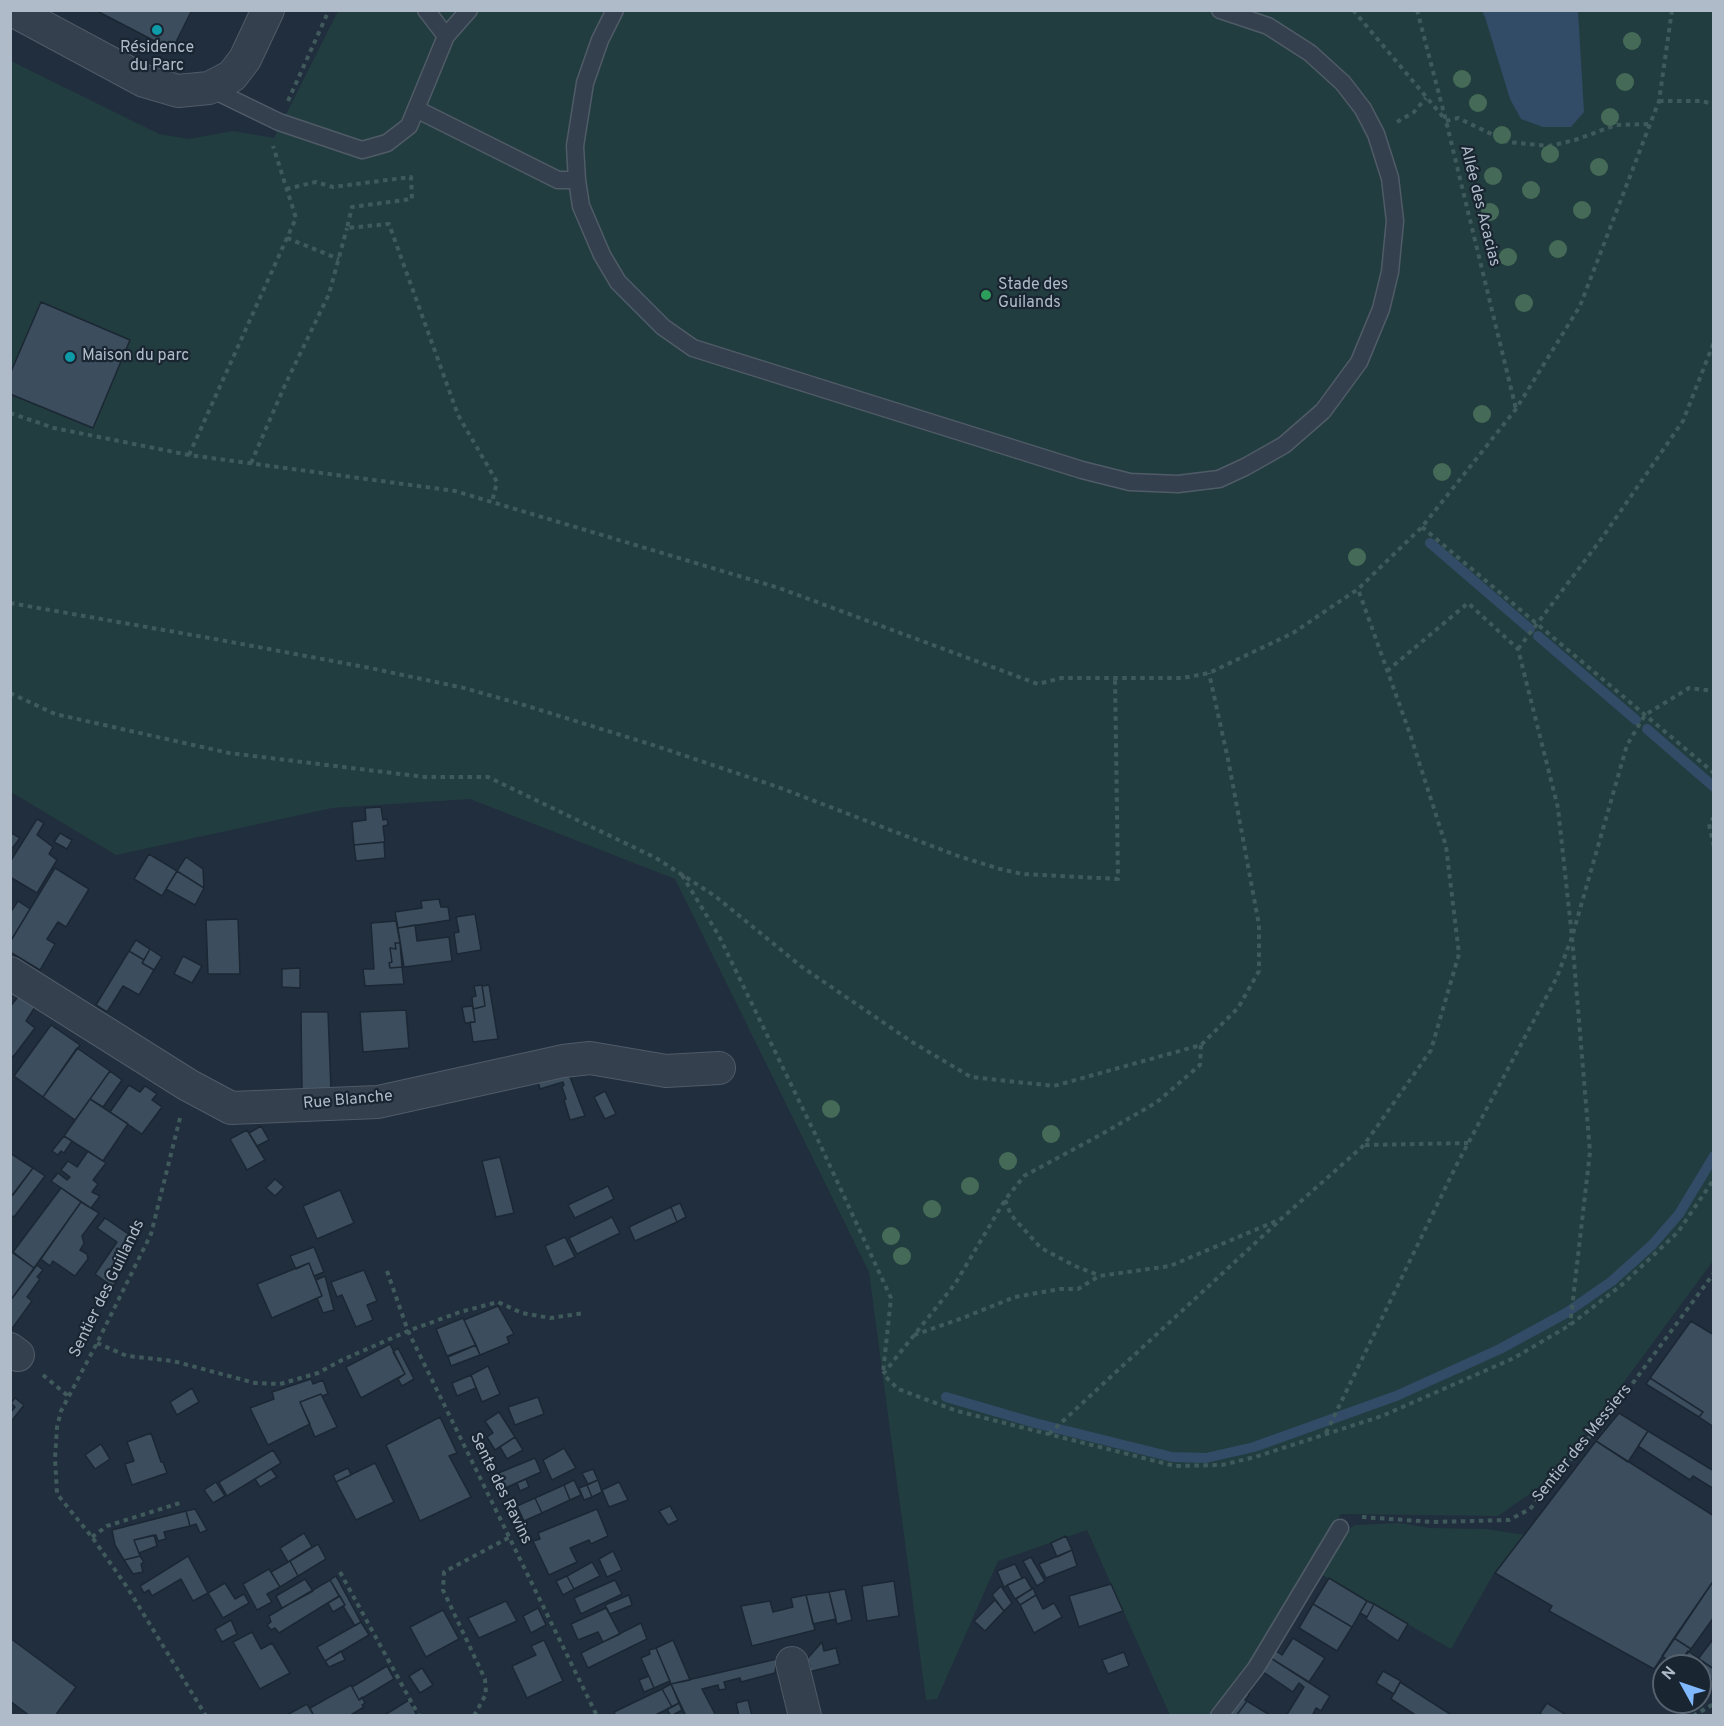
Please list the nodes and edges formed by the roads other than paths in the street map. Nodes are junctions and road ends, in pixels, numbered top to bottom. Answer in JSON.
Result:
{"nodes":[{"id":1,"x":12,"y":10,"type":"edge"},
{"id":2,"x":268,"y":10,"type":"edge"},
{"id":3,"x":426,"y":10,"type":"edge"},
{"id":4,"x":470,"y":10,"type":"edge"},
{"id":5,"x":615,"y":10,"type":"edge"},
{"id":6,"x":1220,"y":10,"type":"edge"},
{"id":7,"x":446,"y":36,"type":"junction"},
{"id":8,"x":209,"y":88,"type":"junction"},
{"id":9,"x":416,"y":110,"type":"junction"},
{"id":10,"x":577,"y":180,"type":"junction"},
{"id":11,"x":10,"y":973,"type":"edge"},
{"id":12,"x":720,"y":1068,"type":"dead end"},
{"id":13,"x":1340,"y":1528,"type":"road end"},
{"id":14,"x":792,"y":1663,"type":"dead end"},
{"id":15,"x":805,"y":1716,"type":"edge"},
{"id":16,"x":1219,"y":1716,"type":"edge"}],
"edges":[{"from":1,"to":8,"type":"street"},
{"from":2,"to":8,"type":"street"},
{"from":3,"to":7,"type":"lane"},
{"from":4,"to":7,"type":"lane"},
{"from":5,"to":10,"type":"lane"},
{"from":6,"to":10,"type":"lane"},
{"from":7,"to":9,"type":"lane"},
{"from":8,"to":9,"type":"lane"},
{"from":9,"to":10,"type":"lane"},
{"from":11,"to":12,"type":"street","name":"Rue Blanche"},
{"from":13,"to":16,"type":"lane"},
{"from":14,"to":15,"type":"street"}]}
